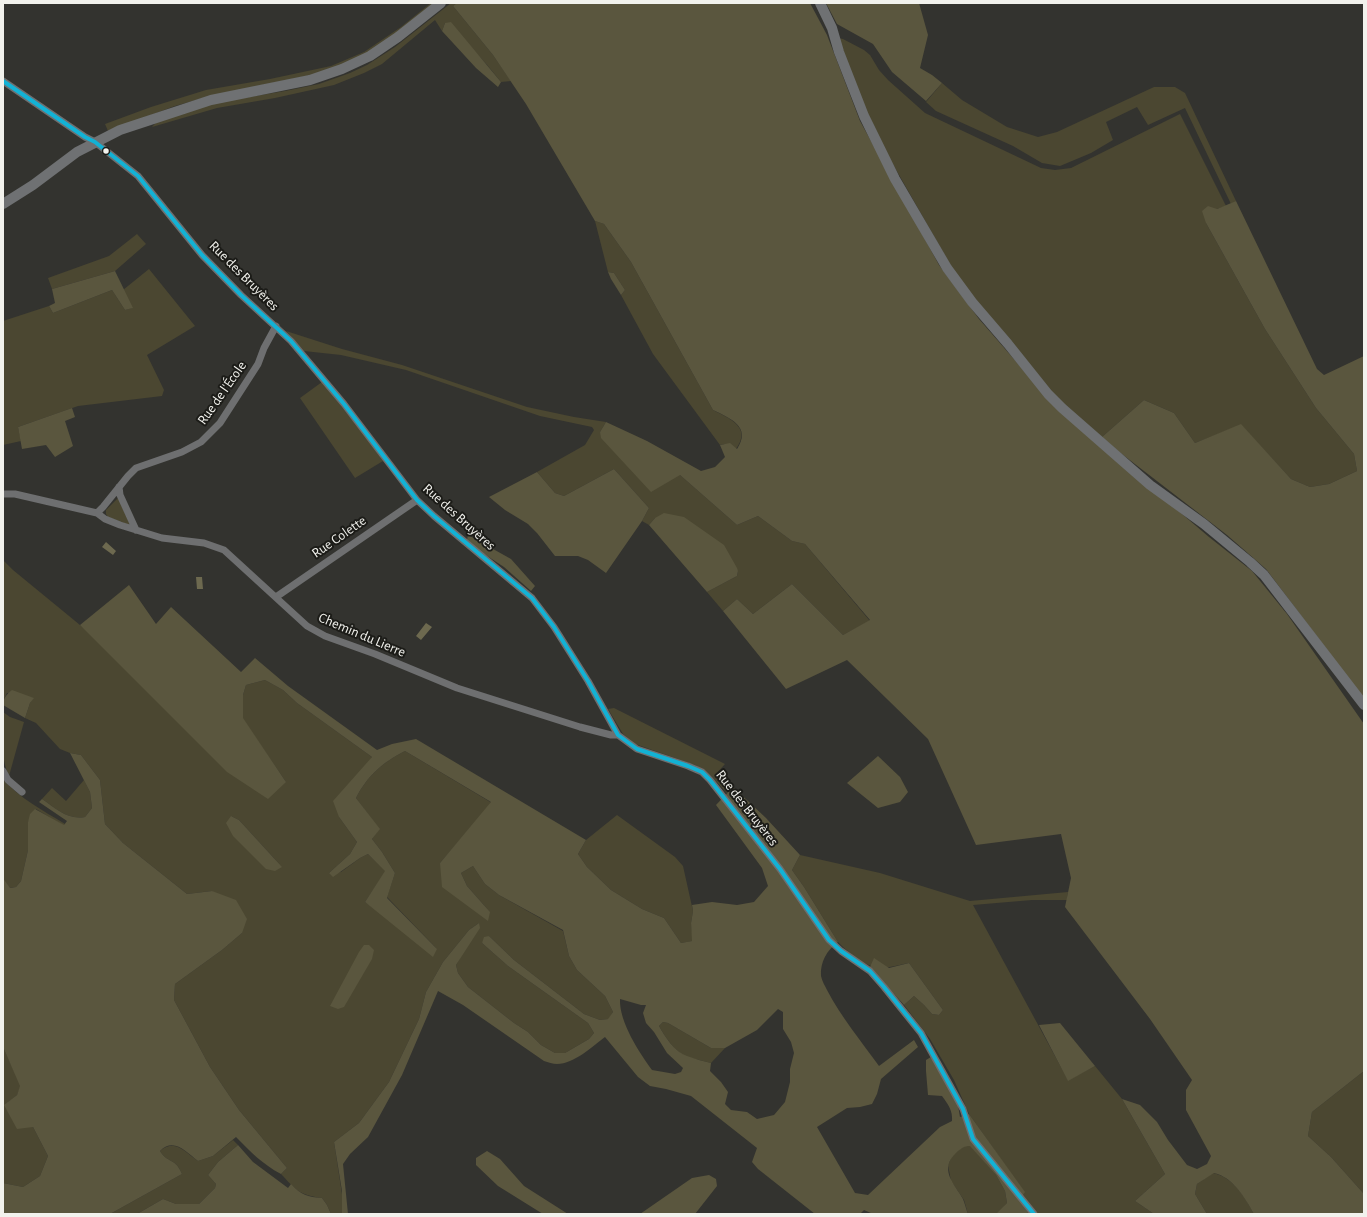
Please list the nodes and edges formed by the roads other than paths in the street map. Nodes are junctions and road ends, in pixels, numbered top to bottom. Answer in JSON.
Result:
{"nodes":[{"id":1,"x":441,"y":3,"type":"edge"},
{"id":2,"x":820,"y":3,"type":"edge"},
{"id":3,"x":3,"y":81,"type":"edge"},
{"id":4,"x":94,"y":142,"type":"junction"},
{"id":5,"x":3,"y":204,"type":"edge"},
{"id":6,"x":276,"y":326,"type":"junction"},
{"id":7,"x":119,"y":487,"type":"junction"},
{"id":8,"x":3,"y":494,"type":"edge"},
{"id":9,"x":417,"y":500,"type":"junction"},
{"id":10,"x":97,"y":513,"type":"junction"},
{"id":11,"x":136,"y":530,"type":"junction"},
{"id":12,"x":276,"y":597,"type":"junction"},
{"id":13,"x":1364,"y":705,"type":"edge"},
{"id":14,"x":618,"y":735,"type":"junction"},
{"id":15,"x":3,"y":771,"type":"edge"},
{"id":16,"x":22,"y":792,"type":"dead end"},
{"id":17,"x":1034,"y":1214,"type":"edge"}],
"edges":[{"from":1,"to":4,"type":"street"},
{"from":2,"to":13,"type":"street"},
{"from":3,"to":4,"type":"street","name":"Rue des Bruyères"},
{"from":4,"to":5,"type":"street"},
{"from":4,"to":6,"type":"street","name":"Rue des Bruyères"},
{"from":6,"to":7,"type":"street","name":"Rue de l'École"},
{"from":6,"to":9,"type":"street","name":"Rue des Bruyères"},
{"from":7,"to":10,"type":"street","name":"Rue de l'École"},
{"from":7,"to":11,"type":"street"},
{"from":8,"to":10,"type":"street"},
{"from":9,"to":12,"type":"street","name":"Rue Colette"},
{"from":9,"to":14,"type":"street","name":"Rue des Bruyères"},
{"from":10,"to":11,"type":"street","name":"Chemin du Lierre"},
{"from":11,"to":12,"type":"street","name":"Chemin du Lierre"},
{"from":12,"to":14,"type":"street","name":"Chemin du Lierre"},
{"from":14,"to":17,"type":"street","name":"Rue des Bruyères"},
{"from":15,"to":16,"type":"street"}]}
